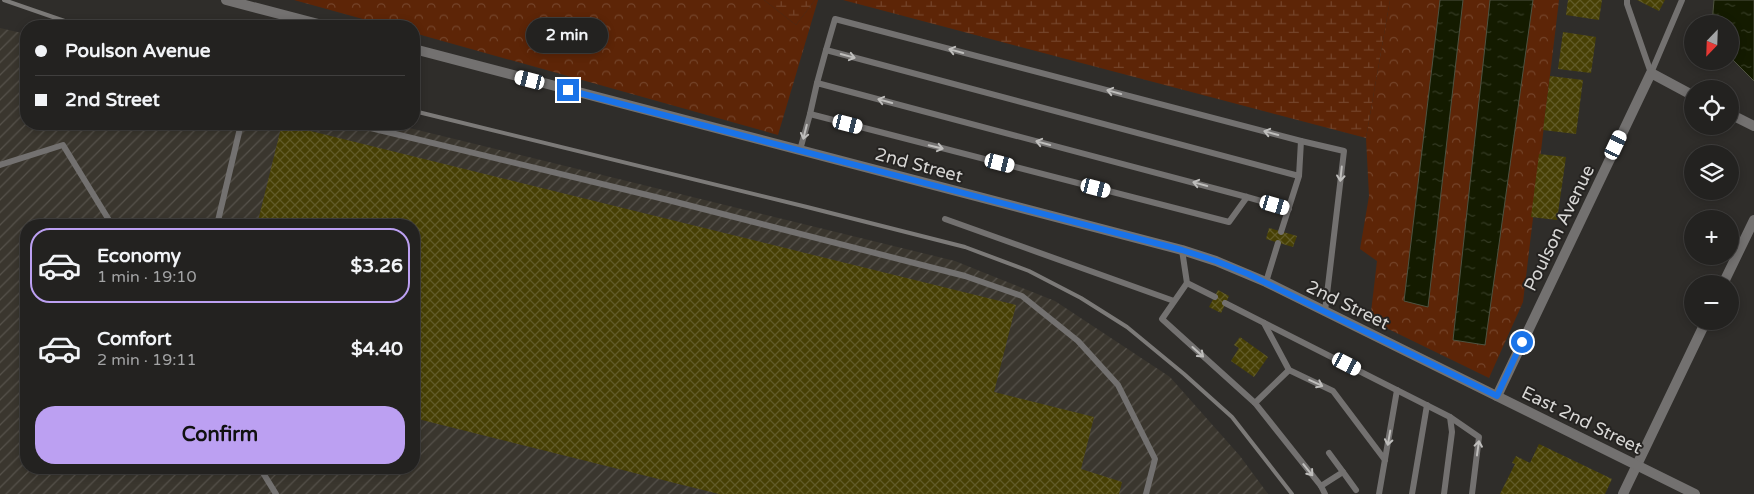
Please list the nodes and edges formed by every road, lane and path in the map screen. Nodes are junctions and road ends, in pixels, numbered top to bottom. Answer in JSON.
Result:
{"nodes":[{"id":1,"x":226,"y":0,"type":"edge"},
{"id":2,"x":1627,"y":0,"type":"edge"},
{"id":3,"x":1682,"y":0,"type":"edge"},
{"id":4,"x":303,"y":20,"type":"edge"},
{"id":5,"x":826,"y":50,"type":"junction"},
{"id":6,"x":420,"y":51,"type":"edge"},
{"id":7,"x":1651,"y":74,"type":"junction"},
{"id":8,"x":817,"y":83,"type":"junction"},
{"id":9,"x":1684,"y":91,"type":"edge"},
{"id":10,"x":810,"y":114,"type":"junction"},
{"id":11,"x":1739,"y":118,"type":"edge"},
{"id":12,"x":1754,"y":126,"type":"edge"},
{"id":13,"x":240,"y":130,"type":"edge"},
{"id":14,"x":379,"y":130,"type":"edge"},
{"id":15,"x":1301,"y":141,"type":"junction"},
{"id":16,"x":800,"y":150,"type":"junction"},
{"id":17,"x":0,"y":165,"type":"edge"},
{"id":18,"x":1299,"y":176,"type":"junction"},
{"id":19,"x":1247,"y":197,"type":"junction"},
{"id":20,"x":1289,"y":209,"type":"junction"},
{"id":21,"x":108,"y":219,"type":"edge"},
{"id":22,"x":218,"y":219,"type":"edge"},
{"id":23,"x":945,"y":219,"type":"dead end"},
{"id":24,"x":1754,"y":220,"type":"edge"},
{"id":25,"x":1281,"y":232,"type":"dead end"},
{"id":26,"x":1278,"y":243,"type":"dead end"},
{"id":27,"x":1182,"y":250,"type":"junction"},
{"id":28,"x":1728,"y":275,"type":"edge"},
{"id":29,"x":1266,"y":282,"type":"junction"},
{"id":30,"x":1187,"y":283,"type":"junction"},
{"id":31,"x":1214,"y":297,"type":"dead end"},
{"id":32,"x":1174,"y":301,"type":"junction"},
{"id":33,"x":1225,"y":303,"type":"dead end"},
{"id":34,"x":1325,"y":311,"type":"junction"},
{"id":35,"x":1264,"y":322,"type":"junction"},
{"id":36,"x":1702,"y":330,"type":"edge"},
{"id":37,"x":1429,"y":362,"type":"joint"},
{"id":38,"x":1289,"y":370,"type":"junction"},
{"id":39,"x":1397,"y":390,"type":"junction"},
{"id":40,"x":1497,"y":396,"type":"junction"},
{"id":41,"x":1255,"y":403,"type":"junction"},
{"id":42,"x":1427,"y":405,"type":"junction"},
{"id":43,"x":1450,"y":417,"type":"junction"},
{"id":44,"x":1329,"y":453,"type":"dead end"},
{"id":45,"x":1385,"y":460,"type":"junction"},
{"id":46,"x":1637,"y":465,"type":"junction"},
{"id":47,"x":1343,"y":472,"type":"junction"},
{"id":48,"x":264,"y":474,"type":"edge"},
{"id":49,"x":1321,"y":486,"type":"junction"},
{"id":50,"x":1356,"y":490,"type":"dead end"},
{"id":51,"x":276,"y":494,"type":"edge"},
{"id":52,"x":1146,"y":494,"type":"edge"},
{"id":53,"x":1325,"y":494,"type":"edge"},
{"id":54,"x":1380,"y":494,"type":"edge"},
{"id":55,"x":1412,"y":494,"type":"edge"},
{"id":56,"x":1444,"y":494,"type":"edge"},
{"id":57,"x":1472,"y":494,"type":"edge"},
{"id":58,"x":1623,"y":494,"type":"edge"},
{"id":59,"x":1695,"y":494,"type":"edge"}],
"edges":[{"from":1,"to":4,"type":"street"},
{"from":2,"to":7,"type":"lane"},
{"from":3,"to":7,"type":"lane"},
{"from":5,"to":8,"type":"lane"},
{"from":15,"to":5,"type":"lane","one_way":true},
{"from":5,"to":18,"type":"lane","one_way":true},
{"from":6,"to":16,"type":"street","name":"2nd Street"},
{"from":7,"to":9,"type":"street"},
{"from":7,"to":40,"type":"street","name":"Poulson Avenue"},
{"from":8,"to":10,"type":"lane"},
{"from":19,"to":8,"type":"lane","one_way":true},
{"from":10,"to":16,"type":"lane","one_way":true},
{"from":10,"to":19,"type":"lane","one_way":true},
{"from":11,"to":12,"type":"street"},
{"from":13,"to":22,"type":"lane"},
{"from":14,"to":52,"type":"lane"},
{"from":15,"to":18,"type":"lane"},
{"from":15,"to":34,"type":"lane","one_way":true},
{"from":16,"to":27,"type":"street","name":"2nd Street"},
{"from":17,"to":21,"type":"lane"},
{"from":18,"to":20,"type":"lane"},
{"from":19,"to":20,"type":"lane"},
{"from":20,"to":25,"type":"lane"},
{"from":23,"to":32,"type":"lane"},
{"from":24,"to":28,"type":"street"},
{"from":26,"to":29,"type":"lane"},
{"from":27,"to":29,"type":"street","name":"2nd Street"},
{"from":27,"to":30,"type":"lane"},
{"from":29,"to":34,"type":"street","name":"2nd Street"},
{"from":30,"to":31,"type":"lane"},
{"from":30,"to":32,"type":"lane"},
{"from":32,"to":41,"type":"lane","one_way":true},
{"from":33,"to":35,"type":"lane"},
{"from":34,"to":37,"type":"street","name":"2nd Street"},
{"from":35,"to":38,"type":"lane"},
{"from":35,"to":39,"type":"lane"},
{"from":36,"to":46,"type":"street"},
{"from":37,"to":40,"type":"street","name":"East 2nd Street"},
{"from":38,"to":41,"type":"lane"},
{"from":38,"to":45,"type":"lane","one_way":true},
{"from":39,"to":42,"type":"lane"},
{"from":39,"to":45,"type":"lane","one_way":true},
{"from":40,"to":46,"type":"street","name":"East 2nd Street"},
{"from":41,"to":49,"type":"lane","one_way":true},
{"from":42,"to":43,"type":"lane"},
{"from":42,"to":55,"type":"lane"},
{"from":43,"to":56,"type":"lane"},
{"from":57,"to":43,"type":"lane","one_way":true},
{"from":44,"to":47,"type":"lane"},
{"from":45,"to":54,"type":"lane"},
{"from":46,"to":58,"type":"street"},
{"from":46,"to":59,"type":"street","name":"East 2nd Street"},
{"from":47,"to":49,"type":"lane"},
{"from":47,"to":50,"type":"lane"},
{"from":48,"to":51,"type":"lane"},
{"from":49,"to":53,"type":"lane"}]}
